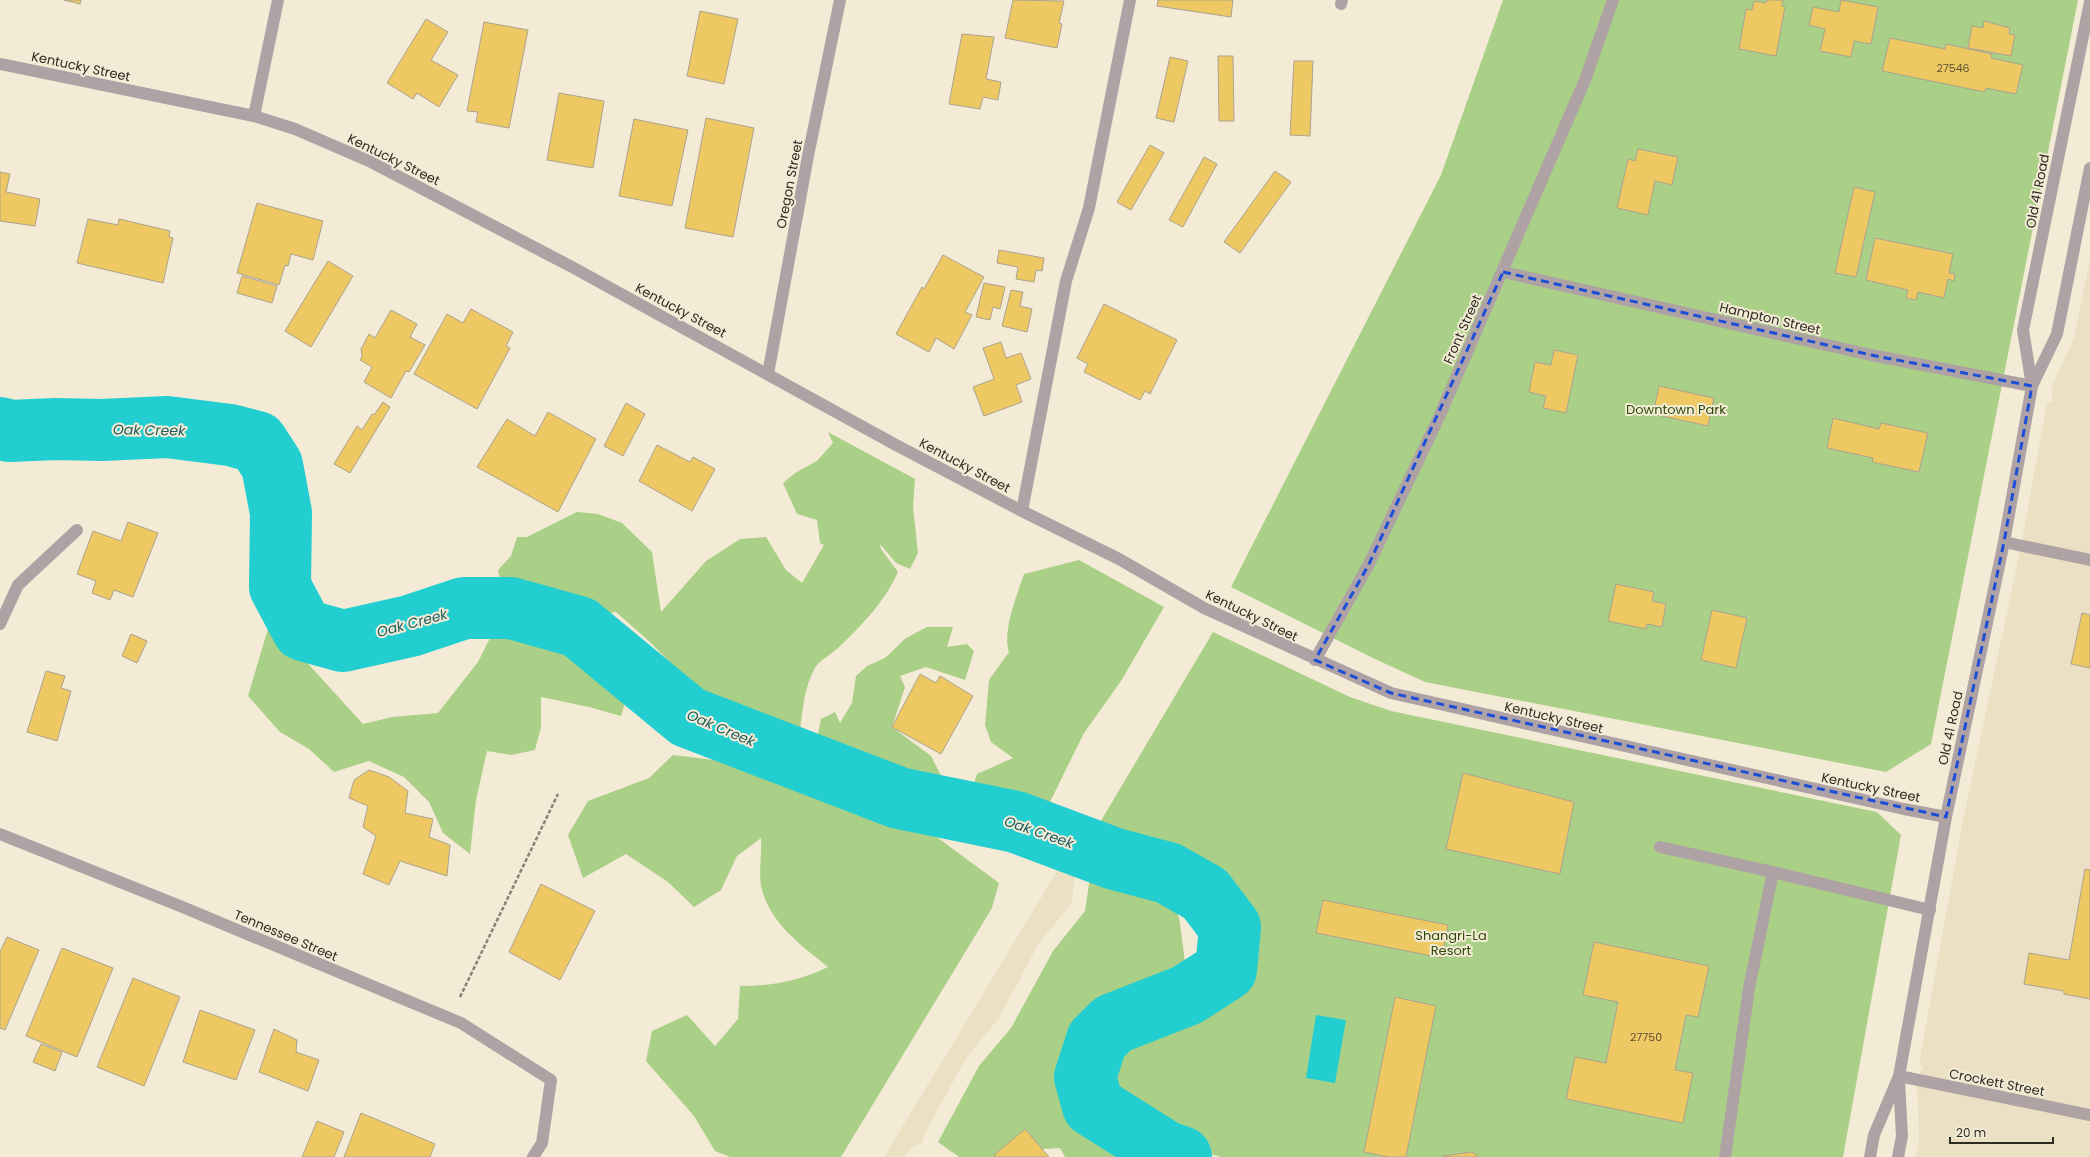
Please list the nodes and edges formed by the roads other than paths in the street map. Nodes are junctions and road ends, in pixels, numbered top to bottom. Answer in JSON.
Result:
{"nodes":[{"id":1,"x":278,"y":0,"type":"edge"},
{"id":2,"x":840,"y":0,"type":"edge"},
{"id":3,"x":1130,"y":0,"type":"edge"},
{"id":4,"x":1613,"y":0,"type":"edge"},
{"id":5,"x":2079,"y":0,"type":"edge"},
{"id":6,"x":2090,"y":2,"type":"edge"},
{"id":7,"x":0,"y":64,"type":"edge"},
{"id":8,"x":254,"y":116,"type":"junction"},
{"id":9,"x":2090,"y":168,"type":"edge"},
{"id":10,"x":1503,"y":272,"type":"junction"},
{"id":11,"x":768,"y":374,"type":"junction"},
{"id":12,"x":2032,"y":386,"type":"junction"},
{"id":13,"x":1022,"y":511,"type":"junction"},
{"id":14,"x":77,"y":530,"type":"dead end"},
{"id":15,"x":2004,"y":542,"type":"junction"},
{"id":16,"x":2090,"y":560,"type":"edge"},
{"id":17,"x":0,"y":624,"type":"edge"},
{"id":18,"x":1315,"y":660,"type":"junction"},
{"id":19,"x":1946,"y":816,"type":"junction"},
{"id":20,"x":0,"y":834,"type":"edge"},
{"id":21,"x":1660,"y":847,"type":"dead end"},
{"id":22,"x":1773,"y":872,"type":"junction"},
{"id":23,"x":1930,"y":910,"type":"junction"},
{"id":24,"x":1899,"y":1076,"type":"junction"},
{"id":25,"x":2090,"y":1115,"type":"edge"},
{"id":26,"x":533,"y":1157,"type":"edge"},
{"id":27,"x":1725,"y":1157,"type":"edge"},
{"id":28,"x":1870,"y":1157,"type":"edge"},
{"id":29,"x":1898,"y":1157,"type":"edge"}],
"edges":[{"from":1,"to":8,"type":"street"},
{"from":2,"to":11,"type":"street","name":"Oregon Street"},
{"from":3,"to":13,"type":"street"},
{"from":4,"to":10,"type":"street","name":"Front Street"},
{"from":5,"to":6,"type":"street"},
{"from":6,"to":12,"type":"street","name":"Old 41 Road"},
{"from":7,"to":8,"type":"street","name":"Kentucky Street"},
{"from":8,"to":11,"type":"street","name":"Kentucky Street"},
{"from":9,"to":12,"type":"street","name":"Old 41 Road"},
{"from":10,"to":12,"type":"street","name":"Hampton Street"},
{"from":10,"to":18,"type":"street","name":"Front Street"},
{"from":11,"to":13,"type":"street","name":"Kentucky Street"},
{"from":12,"to":15,"type":"street","name":"Old 41 Road"},
{"from":13,"to":18,"type":"street","name":"Kentucky Street"},
{"from":14,"to":17,"type":"street"},
{"from":15,"to":16,"type":"street"},
{"from":15,"to":19,"type":"street","name":"Old 41 Road"},
{"from":18,"to":19,"type":"street","name":"Kentucky Street"},
{"from":19,"to":23,"type":"street","name":"Old 41 Road"},
{"from":20,"to":26,"type":"street","name":"Tennessee Street"},
{"from":21,"to":22,"type":"street"},
{"from":22,"to":23,"type":"street"},
{"from":22,"to":27,"type":"street"},
{"from":23,"to":24,"type":"street","name":"Old 41 Road"},
{"from":24,"to":25,"type":"street","name":"Crockett Street"},
{"from":24,"to":28,"type":"street","name":"Old 41 Road"},
{"from":24,"to":29,"type":"street","name":"Old 41 Road"}]}
